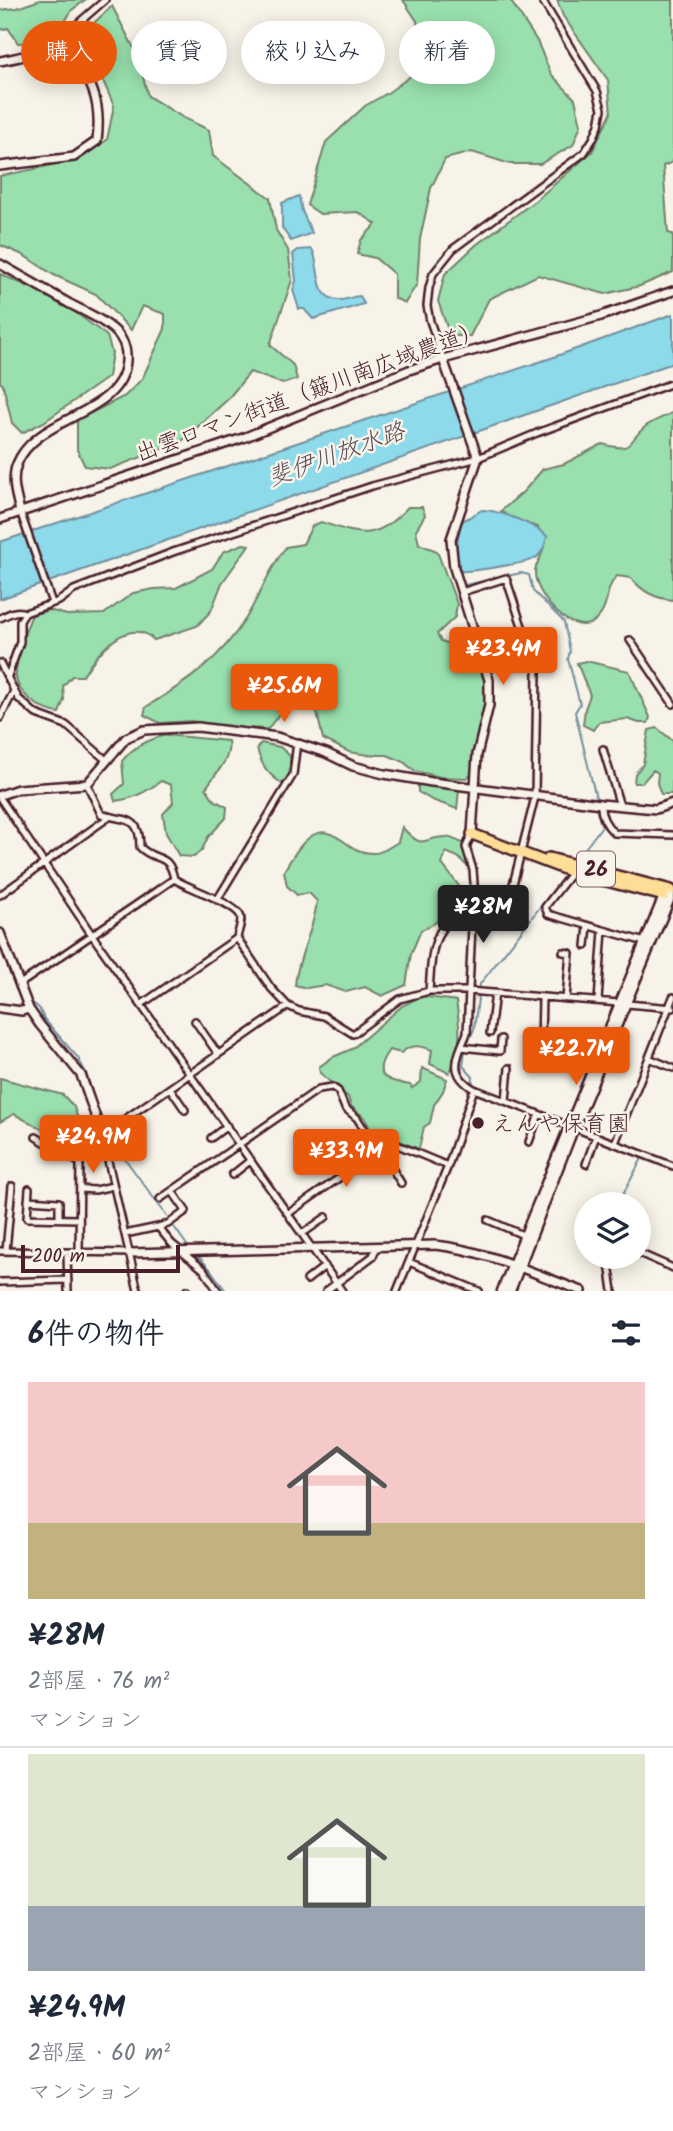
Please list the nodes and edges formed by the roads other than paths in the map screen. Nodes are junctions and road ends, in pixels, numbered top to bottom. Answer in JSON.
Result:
{"nodes":[{"id":1,"x":105,"y":0,"type":"edge"},
{"id":2,"x":542,"y":0,"type":"edge"},
{"id":3,"x":81,"y":21,"type":"edge"},
{"id":4,"x":21,"y":57,"type":"edge"},
{"id":5,"x":0,"y":61,"type":"edge"},
{"id":6,"x":89,"y":84,"type":"edge"},
{"id":7,"x":0,"y":166,"type":"edge"},
{"id":8,"x":0,"y":264,"type":"edge"},
{"id":9,"x":673,"y":291,"type":"edge"},
{"id":10,"x":443,"y":359,"type":"junction"},
{"id":11,"x":673,"y":383,"type":"edge"},
{"id":12,"x":478,"y":458,"type":"junction"},
{"id":13,"x":20,"y":511,"type":"junction"},
{"id":14,"x":0,"y":519,"type":"edge"},
{"id":15,"x":462,"y":592,"type":"junction"},
{"id":16,"x":52,"y":603,"type":"junction"},
{"id":17,"x":25,"y":613,"type":"junction"},
{"id":18,"x":0,"y":618,"type":"edge"},
{"id":19,"x":630,"y":640,"type":"dead end"},
{"id":20,"x":0,"y":663,"type":"edge"},
{"id":21,"x":9,"y":681,"type":"junction"},
{"id":22,"x":14,"y":691,"type":"junction"},
{"id":23,"x":673,"y":704,"type":"edge"},
{"id":24,"x":0,"y":718,"type":"edge"},
{"id":25,"x":297,"y":742,"type":"junction"},
{"id":26,"x":603,"y":749,"type":"dead end"},
{"id":27,"x":106,"y":760,"type":"junction"},
{"id":28,"x":87,"y":784,"type":"junction"},
{"id":29,"x":476,"y":789,"type":"junction"},
{"id":30,"x":0,"y":796,"type":"edge"},
{"id":31,"x":535,"y":797,"type":"junction"},
{"id":32,"x":673,"y":803,"type":"edge"},
{"id":33,"x":601,"y":804,"type":"junction"},
{"id":34,"x":620,"y":806,"type":"junction"},
{"id":35,"x":109,"y":817,"type":"junction"},
{"id":36,"x":472,"y":834,"type":"junction"},
{"id":37,"x":673,"y":835,"type":"edge"},
{"id":38,"x":520,"y":852,"type":"junction"},
{"id":39,"x":46,"y":864,"type":"junction"},
{"id":40,"x":575,"y":868,"type":"junction"},
{"id":41,"x":173,"y":879,"type":"junction"},
{"id":42,"x":671,"y":893,"type":"edge"},
{"id":43,"x":0,"y":895,"type":"edge"},
{"id":44,"x":472,"y":899,"type":"junction"},
{"id":45,"x":217,"y":900,"type":"junction"},
{"id":46,"x":472,"y":908,"type":"junction"},
{"id":47,"x":588,"y":926,"type":"junction"},
{"id":48,"x":603,"y":930,"type":"junction"},
{"id":49,"x":0,"y":933,"type":"edge"},
{"id":50,"x":92,"y":935,"type":"junction"},
{"id":51,"x":237,"y":937,"type":"junction"},
{"id":52,"x":645,"y":942,"type":"junction"},
{"id":53,"x":586,"y":946,"type":"dead end"},
{"id":54,"x":563,"y":952,"type":"dead end"},
{"id":55,"x":20,"y":984,"type":"junction"},
{"id":56,"x":429,"y":991,"type":"junction"},
{"id":57,"x":468,"y":991,"type":"junction"},
{"id":58,"x":495,"y":993,"type":"junction"},
{"id":59,"x":542,"y":997,"type":"junction"},
{"id":60,"x":673,"y":997,"type":"edge"},
{"id":61,"x":566,"y":999,"type":"junction"},
{"id":62,"x":598,"y":1001,"type":"junction"},
{"id":63,"x":623,"y":1003,"type":"junction"},
{"id":64,"x":142,"y":1004,"type":"junction"},
{"id":65,"x":288,"y":1006,"type":"junction"},
{"id":66,"x":0,"y":1008,"type":"edge"},
{"id":67,"x":671,"y":1008,"type":"edge"},
{"id":68,"x":29,"y":1009,"type":"junction"},
{"id":69,"x":195,"y":1021,"type":"dead end"},
{"id":70,"x":490,"y":1032,"type":"dead end"},
{"id":71,"x":501,"y":1039,"type":"dead end"},
{"id":72,"x":541,"y":1044,"type":"dead end"},
{"id":73,"x":461,"y":1047,"type":"junction"},
{"id":74,"x":218,"y":1054,"type":"junction"},
{"id":75,"x":649,"y":1058,"type":"junction"},
{"id":76,"x":509,"y":1068,"type":"dead end"},
{"id":77,"x":673,"y":1068,"type":"edge"},
{"id":78,"x":190,"y":1074,"type":"junction"},
{"id":79,"x":170,"y":1088,"type":"junction"},
{"id":80,"x":474,"y":1088,"type":"junction"},
{"id":81,"x":506,"y":1101,"type":"junction"},
{"id":82,"x":185,"y":1110,"type":"dead end"},
{"id":83,"x":539,"y":1114,"type":"junction"},
{"id":84,"x":227,"y":1126,"type":"junction"},
{"id":85,"x":571,"y":1126,"type":"junction"},
{"id":86,"x":102,"y":1135,"type":"junction"},
{"id":87,"x":596,"y":1136,"type":"junction"},
{"id":88,"x":36,"y":1137,"type":"dead end"},
{"id":89,"x":211,"y":1138,"type":"dead end"},
{"id":90,"x":529,"y":1142,"type":"dead end"},
{"id":91,"x":389,"y":1143,"type":"junction"},
{"id":92,"x":615,"y":1143,"type":"junction"},
{"id":93,"x":239,"y":1144,"type":"junction"},
{"id":94,"x":380,"y":1149,"type":"junction"},
{"id":95,"x":251,"y":1160,"type":"junction"},
{"id":96,"x":586,"y":1164,"type":"dead end"},
{"id":97,"x":448,"y":1166,"type":"junction"},
{"id":98,"x":673,"y":1166,"type":"edge"},
{"id":99,"x":232,"y":1175,"type":"dead end"},
{"id":100,"x":401,"y":1183,"type":"dead end"},
{"id":101,"x":12,"y":1186,"type":"dead end"},
{"id":102,"x":113,"y":1186,"type":"junction"},
{"id":103,"x":29,"y":1189,"type":"dead end"},
{"id":104,"x":80,"y":1189,"type":"junction"},
{"id":105,"x":172,"y":1191,"type":"junction"},
{"id":106,"x":160,"y":1199,"type":"dead end"},
{"id":107,"x":28,"y":1200,"type":"junction"},
{"id":108,"x":289,"y":1213,"type":"junction"},
{"id":109,"x":326,"y":1217,"type":"dead end"},
{"id":110,"x":59,"y":1219,"type":"junction"},
{"id":111,"x":79,"y":1219,"type":"junction"},
{"id":112,"x":488,"y":1220,"type":"dead end"},
{"id":113,"x":158,"y":1227,"type":"junction"},
{"id":114,"x":125,"y":1234,"type":"junction"},
{"id":115,"x":302,"y":1234,"type":"junction"},
{"id":116,"x":523,"y":1235,"type":"junction"},
{"id":117,"x":416,"y":1245,"type":"junction"},
{"id":118,"x":377,"y":1246,"type":"junction"},
{"id":119,"x":313,"y":1248,"type":"junction"},
{"id":120,"x":3,"y":1251,"type":"edge"},
{"id":121,"x":181,"y":1251,"type":"junction"},
{"id":122,"x":67,"y":1253,"type":"junction"},
{"id":123,"x":79,"y":1253,"type":"junction"},
{"id":124,"x":130,"y":1253,"type":"junction"},
{"id":125,"x":651,"y":1258,"type":"edge"},
{"id":126,"x":409,"y":1262,"type":"junction"},
{"id":127,"x":325,"y":1266,"type":"junction"},
{"id":128,"x":515,"y":1266,"type":"junction"},
{"id":129,"x":673,"y":1268,"type":"edge"},
{"id":130,"x":610,"y":1269,"type":"edge"},
{"id":131,"x":68,"y":1280,"type":"junction"},
{"id":132,"x":307,"y":1280,"type":"dead end"},
{"id":133,"x":0,"y":1282,"type":"edge"},
{"id":134,"x":337,"y":1283,"type":"junction"},
{"id":135,"x":458,"y":1283,"type":"junction"},
{"id":136,"x":68,"y":1291,"type":"edge"},
{"id":137,"x":138,"y":1291,"type":"edge"},
{"id":138,"x":218,"y":1291,"type":"edge"},
{"id":139,"x":326,"y":1291,"type":"edge"},
{"id":140,"x":342,"y":1291,"type":"edge"},
{"id":141,"x":397,"y":1291,"type":"edge"},
{"id":142,"x":455,"y":1291,"type":"edge"},
{"id":143,"x":479,"y":1291,"type":"edge"},
{"id":144,"x":502,"y":1291,"type":"edge"},
{"id":145,"x":510,"y":1291,"type":"edge"},
{"id":146,"x":582,"y":1291,"type":"edge"},
{"id":147,"x":613,"y":1291,"type":"edge"}],
"edges":[{"from":1,"to":3,"type":"street"},
{"from":2,"to":10,"type":"street"},
{"from":4,"to":5,"type":"street"},
{"from":6,"to":7,"type":"street"},
{"from":8,"to":13,"type":"street"},
{"from":9,"to":10,"type":"street","name":"出雲ロマン街道（簸川南広域農道）"},
{"from":10,"to":12,"type":"street"},
{"from":10,"to":13,"type":"street","name":"出雲ロマン街道（簸川南広域農道）"},
{"from":11,"to":12,"type":"street"},
{"from":12,"to":15,"type":"street"},
{"from":12,"to":16,"type":"street"},
{"from":13,"to":14,"type":"street","name":"出雲ロマン街道（簸川南広域農道）"},
{"from":13,"to":16,"type":"street"},
{"from":15,"to":29,"type":"street"},
{"from":15,"to":31,"type":"street"},
{"from":16,"to":17,"type":"street"},
{"from":17,"to":18,"type":"street"},
{"from":17,"to":21,"type":"street"},
{"from":19,"to":23,"type":"street"},
{"from":20,"to":21,"type":"street"},
{"from":21,"to":22,"type":"street"},
{"from":22,"to":24,"type":"street"},
{"from":22,"to":27,"type":"street"},
{"from":25,"to":27,"type":"street"},
{"from":25,"to":29,"type":"street"},
{"from":25,"to":45,"type":"street"},
{"from":26,"to":34,"type":"street"},
{"from":27,"to":28,"type":"street"},
{"from":28,"to":30,"type":"street"},
{"from":28,"to":35,"type":"street"},
{"from":29,"to":31,"type":"street"},
{"from":29,"to":36,"type":"street"},
{"from":30,"to":39,"type":"street"},
{"from":31,"to":33,"type":"street"},
{"from":31,"to":38,"type":"street"},
{"from":32,"to":34,"type":"street"},
{"from":33,"to":34,"type":"street"},
{"from":33,"to":37,"type":"street"},
{"from":35,"to":39,"type":"street"},
{"from":35,"to":41,"type":"street"},
{"from":36,"to":38,"type":"main road","number":"26"},
{"from":36,"to":44,"type":"street"},
{"from":38,"to":40,"type":"main road","number":"26"},
{"from":38,"to":46,"type":"street"},
{"from":39,"to":43,"type":"street"},
{"from":39,"to":50,"type":"street"},
{"from":40,"to":42,"type":"main road","number":"26"},
{"from":40,"to":47,"type":"street"},
{"from":41,"to":45,"type":"street"},
{"from":41,"to":50,"type":"street"},
{"from":42,"to":52,"type":"main road"},
{"from":42,"to":63,"type":"main road"},
{"from":44,"to":46,"type":"street"},
{"from":44,"to":56,"type":"street"},
{"from":45,"to":51,"type":"street"},
{"from":46,"to":57,"type":"street"},
{"from":47,"to":48,"type":"street"},
{"from":47,"to":53,"type":"street"},
{"from":48,"to":52,"type":"street"},
{"from":48,"to":62,"type":"street"},
{"from":49,"to":55,"type":"street"},
{"from":50,"to":55,"type":"street"},
{"from":50,"to":64,"type":"street"},
{"from":51,"to":64,"type":"street"},
{"from":51,"to":65,"type":"street"},
{"from":52,"to":63,"type":"main road"},
{"from":54,"to":61,"type":"street"},
{"from":55,"to":68,"type":"street"},
{"from":56,"to":57,"type":"street"},
{"from":56,"to":65,"type":"street"},
{"from":57,"to":58,"type":"street"},
{"from":57,"to":73,"type":"street"},
{"from":58,"to":59,"type":"street"},
{"from":58,"to":70,"type":"street"},
{"from":59,"to":61,"type":"street"},
{"from":59,"to":72,"type":"street"},
{"from":60,"to":67,"type":"street"},
{"from":61,"to":62,"type":"street"},
{"from":62,"to":63,"type":"street"},
{"from":63,"to":67,"type":"street"},
{"from":63,"to":85,"type":"main road"},
{"from":64,"to":78,"type":"street"},
{"from":65,"to":74,"type":"street"},
{"from":66,"to":68,"type":"street"},
{"from":67,"to":75,"type":"street"},
{"from":68,"to":86,"type":"street"},
{"from":69,"to":74,"type":"street"},
{"from":71,"to":73,"type":"street"},
{"from":73,"to":80,"type":"street"},
{"from":74,"to":78,"type":"street"},
{"from":75,"to":77,"type":"street"},
{"from":75,"to":92,"type":"street"},
{"from":76,"to":81,"type":"street"},
{"from":78,"to":79,"type":"street"},
{"from":78,"to":84,"type":"street"},
{"from":79,"to":82,"type":"street"},
{"from":79,"to":86,"type":"street"},
{"from":80,"to":81,"type":"street"},
{"from":80,"to":97,"type":"street"},
{"from":81,"to":83,"type":"street"},
{"from":83,"to":85,"type":"street"},
{"from":83,"to":90,"type":"street"},
{"from":84,"to":89,"type":"street"},
{"from":84,"to":93,"type":"street"},
{"from":85,"to":87,"type":"street"},
{"from":85,"to":116,"type":"main road"},
{"from":85,"to":128,"type":"main road"},
{"from":86,"to":102,"type":"street"},
{"from":87,"to":92,"type":"street"},
{"from":87,"to":96,"type":"street"},
{"from":88,"to":104,"type":"street"},
{"from":91,"to":93,"type":"street"},
{"from":91,"to":94,"type":"street"},
{"from":91,"to":97,"type":"street"},
{"from":92,"to":98,"type":"street"},
{"from":93,"to":95,"type":"street"},
{"from":93,"to":105,"type":"street"},
{"from":94,"to":100,"type":"street"},
{"from":94,"to":108,"type":"street"},
{"from":95,"to":99,"type":"street"},
{"from":95,"to":108,"type":"street"},
{"from":97,"to":117,"type":"street"},
{"from":101,"to":120,"type":"street"},
{"from":102,"to":104,"type":"street"},
{"from":102,"to":114,"type":"street"},
{"from":103,"to":107,"type":"street"},
{"from":104,"to":111,"type":"street"},
{"from":105,"to":106,"type":"street"},
{"from":105,"to":113,"type":"street"},
{"from":107,"to":110,"type":"street"},
{"from":107,"to":110,"type":"street"},
{"from":108,"to":115,"type":"street"},
{"from":109,"to":115,"type":"street"},
{"from":110,"to":111,"type":"street"},
{"from":111,"to":123,"type":"street"},
{"from":112,"to":116,"type":"street"},
{"from":113,"to":114,"type":"street"},
{"from":113,"to":121,"type":"street"},
{"from":114,"to":124,"type":"street"},
{"from":115,"to":119,"type":"street"},
{"from":116,"to":128,"type":"main road"},
{"from":117,"to":118,"type":"street"},
{"from":117,"to":126,"type":"street"},
{"from":117,"to":128,"type":"street"},
{"from":118,"to":119,"type":"street"},
{"from":118,"to":134,"type":"street"},
{"from":119,"to":121,"type":"street"},
{"from":119,"to":127,"type":"street"},
{"from":120,"to":122,"type":"street"},
{"from":121,"to":124,"type":"street"},
{"from":121,"to":138,"type":"street"},
{"from":122,"to":123,"type":"street"},
{"from":122,"to":131,"type":"street"},
{"from":123,"to":124,"type":"street"},
{"from":124,"to":137,"type":"street"},
{"from":125,"to":129,"type":"street"},
{"from":126,"to":135,"type":"street"},
{"from":126,"to":141,"type":"street"},
{"from":127,"to":132,"type":"street"},
{"from":127,"to":134,"type":"street"},
{"from":128,"to":144,"type":"main road"},
{"from":128,"to":145,"type":"main road"},
{"from":128,"to":146,"type":"street"},
{"from":130,"to":147,"type":"street"},
{"from":131,"to":133,"type":"street"},
{"from":131,"to":136,"type":"street"},
{"from":134,"to":139,"type":"street"},
{"from":134,"to":140,"type":"street"},
{"from":135,"to":142,"type":"street"},
{"from":135,"to":143,"type":"street"}]}
